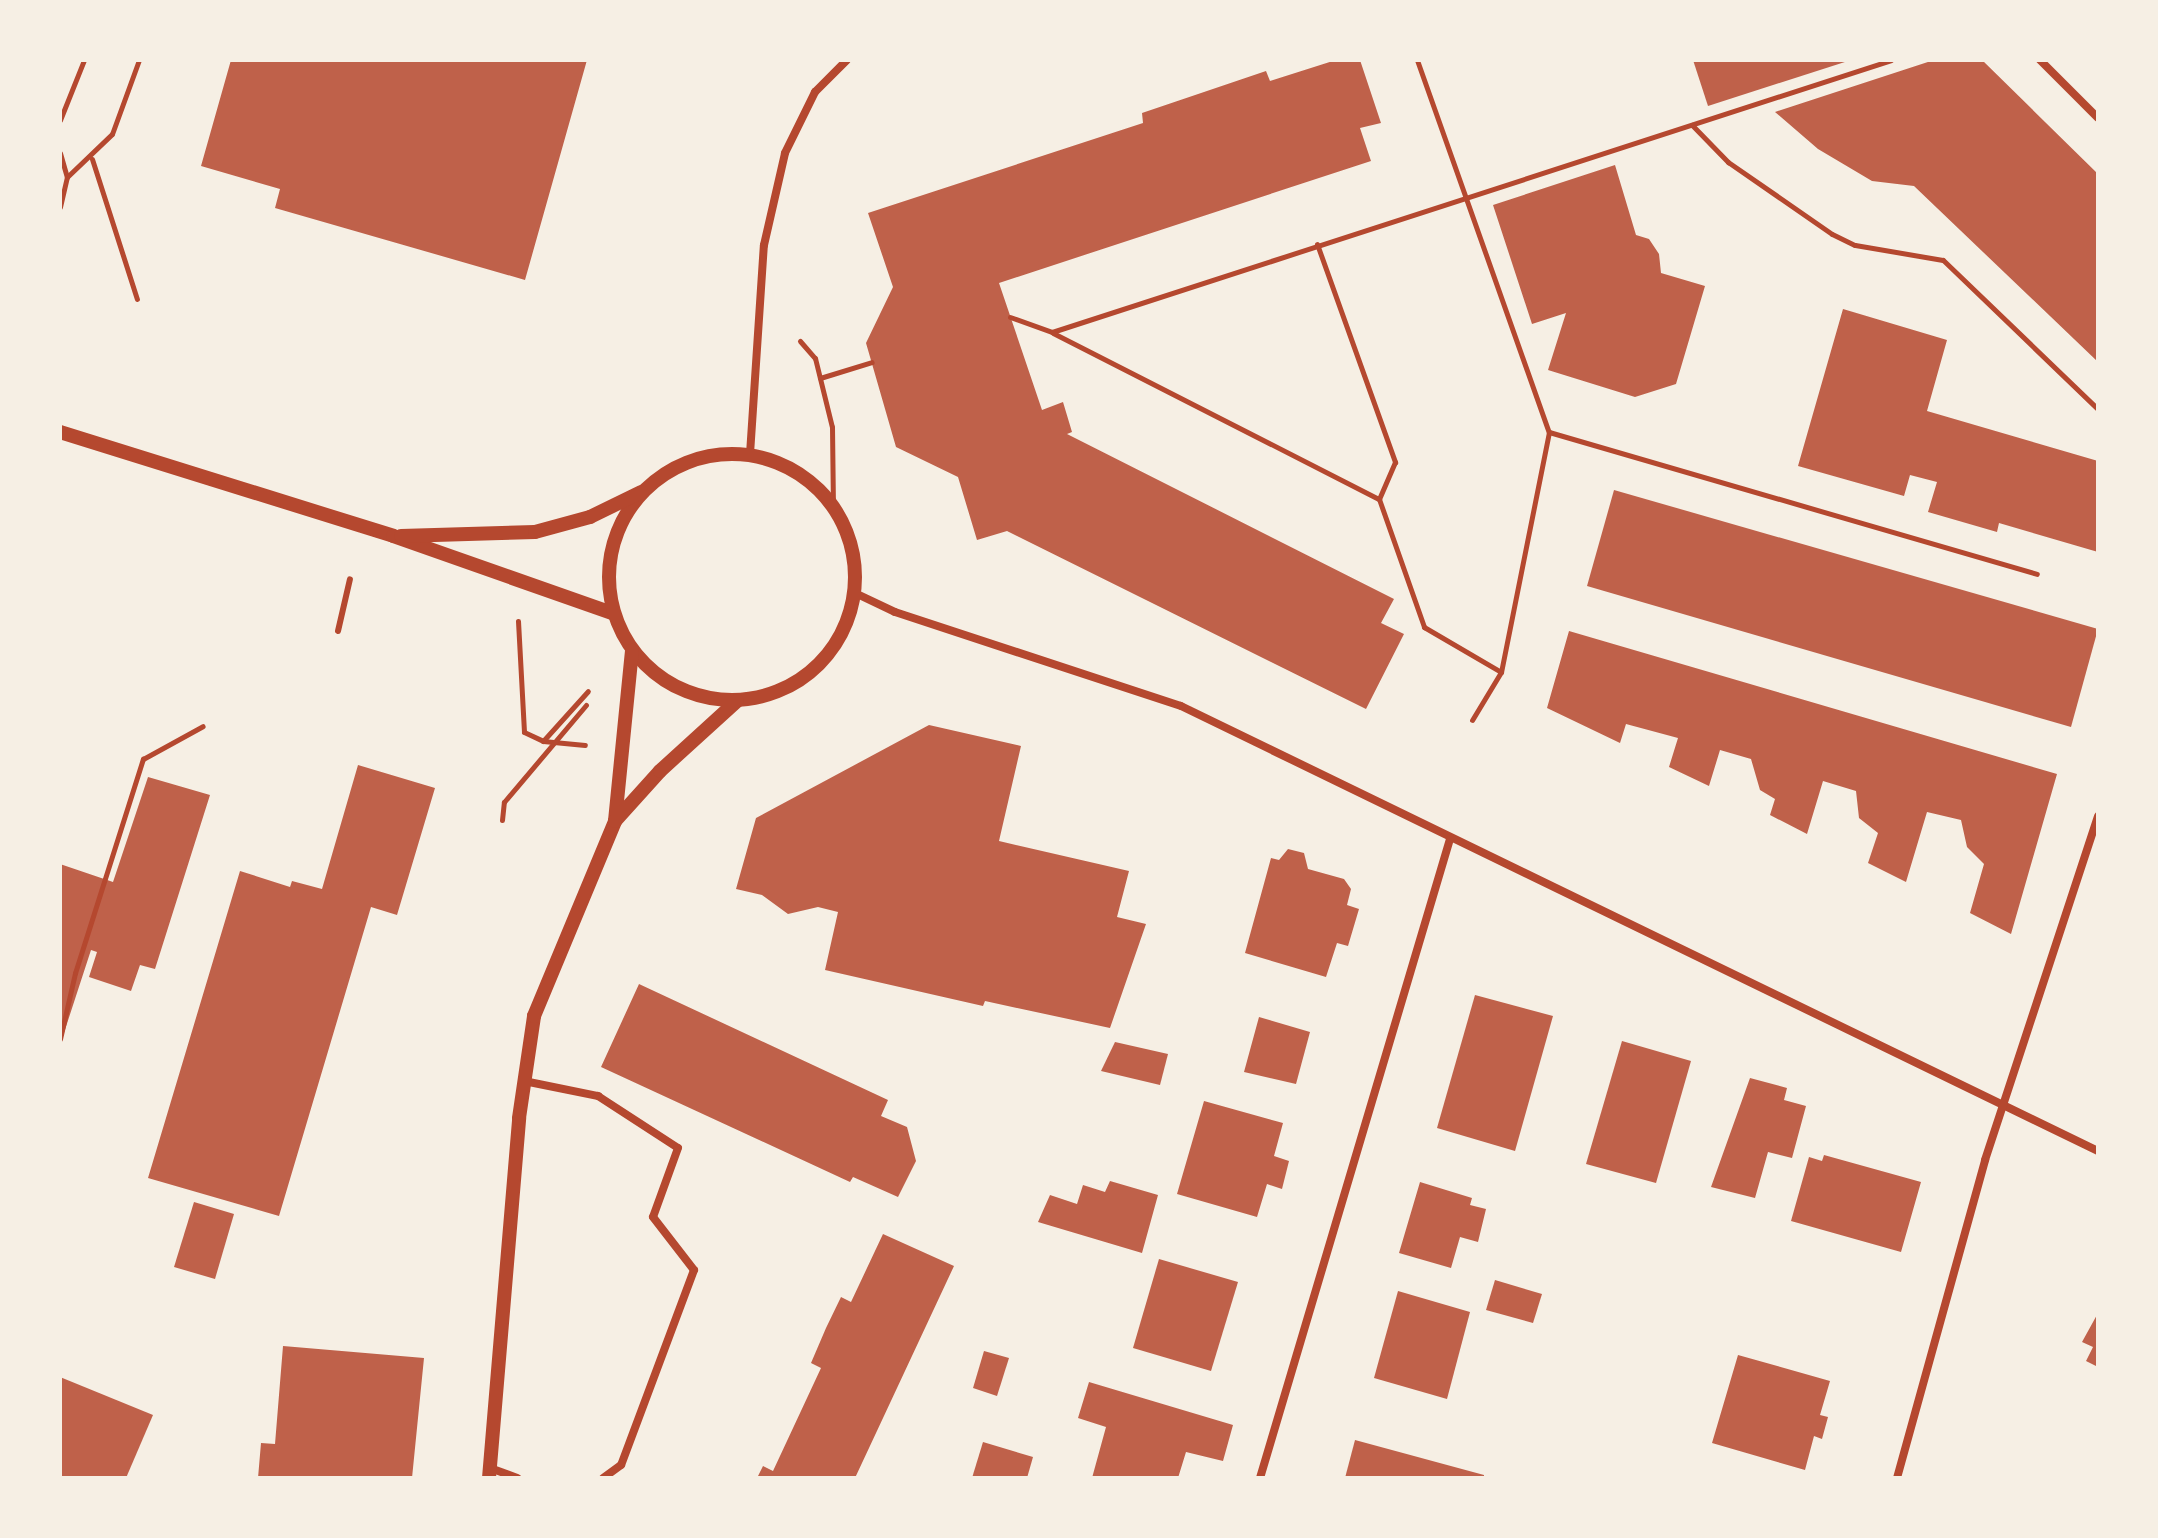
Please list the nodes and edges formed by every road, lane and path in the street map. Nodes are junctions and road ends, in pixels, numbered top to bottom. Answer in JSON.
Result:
{"nodes":[{"id":1,"x":84,"y":60,"type":"edge"},
{"id":2,"x":139,"y":60,"type":"edge"},
{"id":3,"x":847,"y":60,"type":"edge"},
{"id":4,"x":1417,"y":60,"type":"edge"},
{"id":5,"x":1891,"y":60,"type":"edge"},
{"id":6,"x":2040,"y":60,"type":"edge"},
{"id":7,"x":2098,"y":118,"type":"edge"},
{"id":8,"x":60,"y":120,"type":"edge"},
{"id":9,"x":1692,"y":125,"type":"junction"},
{"id":10,"x":60,"y":153,"type":"edge"},
{"id":11,"x":92,"y":158,"type":"junction"},
{"id":12,"x":67,"y":177,"type":"junction"},
{"id":13,"x":1463,"y":195,"type":"junction"},
{"id":14,"x":60,"y":207,"type":"edge"},
{"id":15,"x":1317,"y":244,"type":"junction"},
{"id":16,"x":137,"y":299,"type":"dead end"},
{"id":17,"x":1010,"y":317,"type":"dead end"},
{"id":18,"x":1052,"y":332,"type":"junction"},
{"id":19,"x":800,"y":341,"type":"dead end"},
{"id":20,"x":872,"y":362,"type":"dead end"},
{"id":21,"x":820,"y":378,"type":"junction"},
{"id":22,"x":2098,"y":409,"type":"edge"},
{"id":23,"x":60,"y":432,"type":"edge"},
{"id":24,"x":1549,"y":432,"type":"junction"},
{"id":25,"x":750,"y":454,"type":"junction"},
{"id":26,"x":642,"y":492,"type":"junction"},
{"id":27,"x":1379,"y":499,"type":"junction"},
{"id":28,"x":833,"y":506,"type":"junction"},
{"id":29,"x":393,"y":536,"type":"junction"},
{"id":30,"x":2037,"y":574,"type":"dead end"},
{"id":31,"x":350,"y":579,"type":"dead end"},
{"id":32,"x":515,"y":583,"type":"junction"},
{"id":33,"x":855,"y":593,"type":"junction"},
{"id":34,"x":614,"y":614,"type":"junction"},
{"id":35,"x":338,"y":631,"type":"dead end"},
{"id":36,"x":632,"y":651,"type":"junction"},
{"id":37,"x":1501,"y":672,"type":"junction"},
{"id":38,"x":599,"y":690,"type":"dead end"},
{"id":39,"x":737,"y":701,"type":"junction"},
{"id":40,"x":1472,"y":720,"type":"dead end"},
{"id":41,"x":203,"y":726,"type":"dead end"},
{"id":42,"x":524,"y":732,"type":"dead end"},
{"id":43,"x":2098,"y":816,"type":"edge"},
{"id":44,"x":502,"y":820,"type":"dead end"},
{"id":45,"x":615,"y":821,"type":"junction"},
{"id":46,"x":1450,"y":839,"type":"junction"},
{"id":47,"x":60,"y":1039,"type":"edge"},
{"id":48,"x":524,"y":1081,"type":"junction"},
{"id":49,"x":2004,"y":1105,"type":"junction"},
{"id":50,"x":2098,"y":1151,"type":"edge"},
{"id":51,"x":489,"y":1473,"type":"edge"},
{"id":52,"x":517,"y":1478,"type":"edge"},
{"id":53,"x":603,"y":1478,"type":"edge"},
{"id":54,"x":1260,"y":1478,"type":"edge"},
{"id":55,"x":1897,"y":1478,"type":"edge"}],
"edges":[{"from":1,"to":8,"type":"path"},
{"from":2,"to":11,"type":"path"},
{"from":3,"to":25,"type":"street"},
{"from":4,"to":13,"type":"path"},
{"from":5,"to":9,"type":"path"},
{"from":6,"to":7,"type":"street"},
{"from":9,"to":13,"type":"path"},
{"from":9,"to":22,"type":"path"},
{"from":10,"to":12,"type":"path"},
{"from":11,"to":12,"type":"path"},
{"from":11,"to":16,"type":"path"},
{"from":12,"to":14,"type":"path"},
{"from":13,"to":15,"type":"path"},
{"from":13,"to":24,"type":"path"},
{"from":15,"to":18,"type":"path"},
{"from":15,"to":27,"type":"path"},
{"from":17,"to":18,"type":"path"},
{"from":18,"to":27,"type":"path"},
{"from":19,"to":21,"type":"path"},
{"from":20,"to":21,"type":"path"},
{"from":21,"to":28,"type":"path"},
{"from":23,"to":29,"type":"street"},
{"from":24,"to":30,"type":"path"},
{"from":24,"to":37,"type":"path"},
{"from":25,"to":26,"type":"street"},
{"from":25,"to":28,"type":"street"},
{"from":26,"to":29,"type":"street"},
{"from":26,"to":34,"type":"street"},
{"from":27,"to":37,"type":"path"},
{"from":28,"to":33,"type":"street"},
{"from":29,"to":32,"type":"street"},
{"from":31,"to":35,"type":"lane"},
{"from":32,"to":34,"type":"street"},
{"from":32,"to":42,"type":"path"},
{"from":33,"to":39,"type":"street"},
{"from":33,"to":46,"type":"street"},
{"from":34,"to":36,"type":"street"},
{"from":36,"to":39,"type":"street"},
{"from":36,"to":45,"type":"street"},
{"from":37,"to":40,"type":"path"},
{"from":38,"to":44,"type":"path"},
{"from":39,"to":45,"type":"street"},
{"from":41,"to":47,"type":"path"},
{"from":43,"to":49,"type":"street"},
{"from":45,"to":48,"type":"street"},
{"from":46,"to":49,"type":"street"},
{"from":46,"to":54,"type":"street"},
{"from":48,"to":51,"type":"street"},
{"from":48,"to":53,"type":"street"},
{"from":49,"to":50,"type":"street"},
{"from":49,"to":55,"type":"street"},
{"from":51,"to":52,"type":"street"}]}
